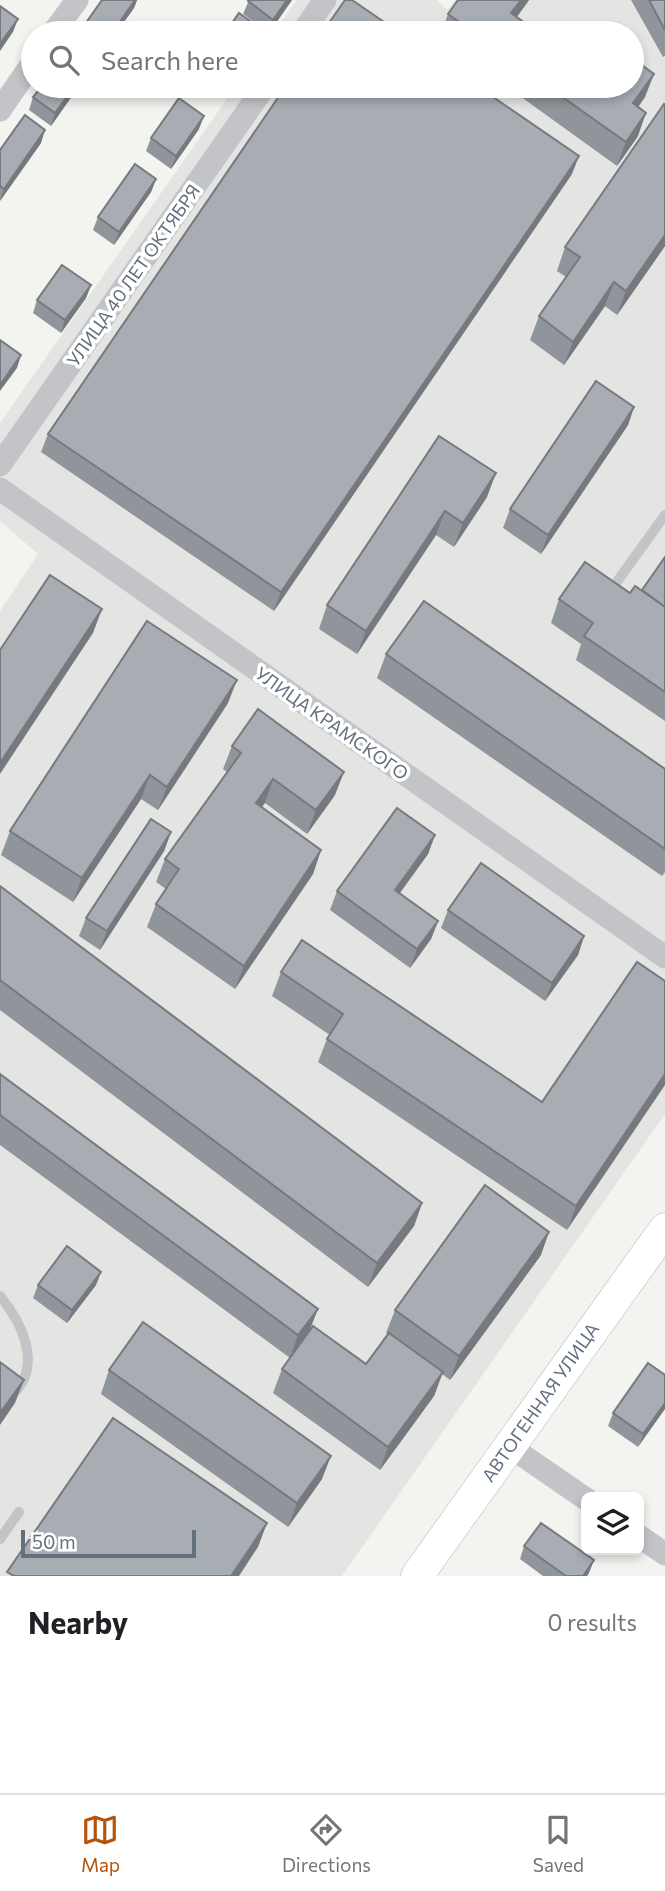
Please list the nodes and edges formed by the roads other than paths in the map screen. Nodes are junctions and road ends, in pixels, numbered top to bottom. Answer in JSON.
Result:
{"nodes":[{"id":1,"x":77,"y":0,"type":"edge"},
{"id":2,"x":325,"y":0,"type":"edge"},
{"id":3,"x":62,"y":21,"type":"edge"},
{"id":4,"x":310,"y":21,"type":"edge"},
{"id":5,"x":8,"y":83,"type":"edge"},
{"id":6,"x":257,"y":98,"type":"edge"},
{"id":7,"x":0,"y":110,"type":"edge"},
{"id":8,"x":0,"y":464,"type":"edge"},
{"id":9,"x":0,"y":489,"type":"edge"},
{"id":10,"x":665,"y":515,"type":"edge"},
{"id":11,"x":615,"y":583,"type":"edge"},
{"id":12,"x":665,"y":957,"type":"edge"},
{"id":13,"x":665,"y":1228,"type":"edge"},
{"id":14,"x":0,"y":1296,"type":"edge"},
{"id":15,"x":0,"y":1378,"type":"edge"},
{"id":16,"x":509,"y":1446,"type":"junction"},
{"id":17,"x":581,"y":1496,"type":"edge"},
{"id":18,"x":19,"y":1511,"type":"dead end"},
{"id":19,"x":0,"y":1539,"type":"edge"},
{"id":20,"x":644,"y":1539,"type":"edge"},
{"id":21,"x":665,"y":1554,"type":"edge"},
{"id":22,"x":418,"y":1576,"type":"edge"}],
"edges":[{"from":1,"to":3,"type":"street"},
{"from":2,"to":4,"type":"street"},
{"from":5,"to":7,"type":"street"},
{"from":6,"to":8,"type":"street","name":"УЛИЦА 40 ЛЕТ ОКТЯБРЯ"},
{"from":9,"to":12,"type":"street","name":"УЛИЦА КРАМСКОГО"},
{"from":10,"to":11,"type":"lane"},
{"from":13,"to":16,"type":"street","name":"АВТОГЕННАЯ УЛИЦА"},
{"from":14,"to":15,"type":"lane"},
{"from":16,"to":17,"type":"street"},
{"from":16,"to":22,"type":"street","name":"АВТОГЕННАЯ УЛИЦА"},
{"from":18,"to":19,"type":"lane"},
{"from":20,"to":21,"type":"street"}]}
